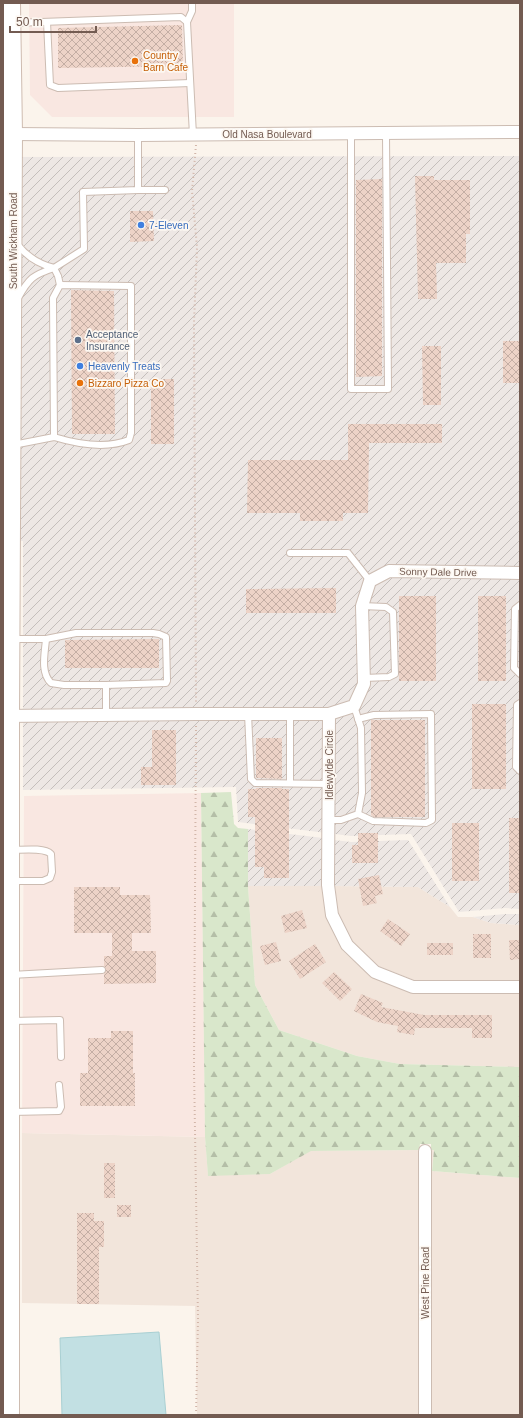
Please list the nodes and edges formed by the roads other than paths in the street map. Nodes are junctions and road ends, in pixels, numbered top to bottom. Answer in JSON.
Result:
{"nodes":[{"id":1,"x":11,"y":3,"type":"edge"},
{"id":2,"x":192,"y":3,"type":"edge"},
{"id":3,"x":47,"y":22,"type":"junction"},
{"id":4,"x":187,"y":22,"type":"junction"},
{"id":5,"x":8,"y":28,"type":"edge"},
{"id":6,"x":190,"y":83,"type":"junction"},
{"id":7,"x":520,"y":132,"type":"edge"},
{"id":8,"x":13,"y":134,"type":"junction"},
{"id":9,"x":351,"y":134,"type":"junction"},
{"id":10,"x":386,"y":134,"type":"junction"},
{"id":11,"x":138,"y":135,"type":"junction"},
{"id":12,"x":195,"y":135,"type":"junction"},
{"id":13,"x":138,"y":190,"type":"junction"},
{"id":14,"x":165,"y":190,"type":"dead end"},
{"id":15,"x":8,"y":238,"type":"edge"},
{"id":16,"x":54,"y":268,"type":"junction"},
{"id":17,"x":60,"y":285,"type":"junction"},
{"id":18,"x":12,"y":308,"type":"junction"},
{"id":19,"x":54,"y":437,"type":"junction"},
{"id":20,"x":7,"y":446,"type":"edge"},
{"id":21,"x":7,"y":544,"type":"edge"},
{"id":22,"x":290,"y":553,"type":"dead end"},
{"id":23,"x":520,"y":573,"type":"edge"},
{"id":24,"x":370,"y":581,"type":"junction"},
{"id":25,"x":520,"y":605,"type":"edge"},
{"id":26,"x":362,"y":606,"type":"junction"},
{"id":27,"x":7,"y":613,"type":"edge"},
{"id":28,"x":10,"y":639,"type":"junction"},
{"id":29,"x":46,"y":639,"type":"junction"},
{"id":30,"x":520,"y":674,"type":"edge"},
{"id":31,"x":364,"y":678,"type":"junction"},
{"id":32,"x":106,"y":685,"type":"junction"},
{"id":33,"x":520,"y":703,"type":"edge"},
{"id":34,"x":354,"y":706,"type":"junction"},
{"id":35,"x":248,"y":714,"type":"junction"},
{"id":36,"x":290,"y":714,"type":"junction"},
{"id":37,"x":329,"y":714,"type":"junction"},
{"id":38,"x":106,"y":715,"type":"junction"},
{"id":39,"x":6,"y":716,"type":"edge"},
{"id":40,"x":358,"y":719,"type":"junction"},
{"id":41,"x":520,"y":770,"type":"edge"},
{"id":42,"x":290,"y":783,"type":"junction"},
{"id":43,"x":329,"y":784,"type":"junction"},
{"id":44,"x":358,"y":814,"type":"junction"},
{"id":45,"x":329,"y":820,"type":"junction"},
{"id":46,"x":10,"y":850,"type":"junction"},
{"id":47,"x":10,"y":881,"type":"junction"},
{"id":48,"x":102,"y":970,"type":"dead end"},
{"id":49,"x":10,"y":975,"type":"junction"},
{"id":50,"x":520,"y":987,"type":"edge"},
{"id":51,"x":10,"y":1021,"type":"junction"},
{"id":52,"x":61,"y":1057,"type":"dead end"},
{"id":53,"x":59,"y":1085,"type":"dead end"},
{"id":54,"x":10,"y":1112,"type":"junction"},
{"id":55,"x":6,"y":1142,"type":"edge"},
{"id":56,"x":425,"y":1151,"type":"dead end"},
{"id":57,"x":6,"y":1335,"type":"edge"},
{"id":58,"x":6,"y":1390,"type":"edge"},
{"id":59,"x":10,"y":1415,"type":"edge"},
{"id":60,"x":425,"y":1415,"type":"edge"}],
"edges":[{"from":1,"to":5,"type":"main road","name":"South Wickham Road"},
{"from":2,"to":4,"type":"lane"},
{"from":3,"to":4,"type":"lane"},
{"from":3,"to":5,"type":"lane"},
{"from":3,"to":6,"type":"lane"},
{"from":4,"to":6,"type":"lane"},
{"from":5,"to":8,"type":"main road","name":"South Wickham Road"},
{"from":6,"to":12,"type":"lane"},
{"from":7,"to":10,"type":"street","name":"Old Nasa Boulevard"},
{"from":8,"to":11,"type":"street","name":"Old Nasa Boulevard"},
{"from":8,"to":15,"type":"main road","name":"South Wickham Road"},
{"from":9,"to":10,"type":"street","name":"Old Nasa Boulevard"},
{"from":9,"to":10,"type":"lane"},
{"from":9,"to":12,"type":"street","name":"Old Nasa Boulevard"},
{"from":11,"to":12,"type":"street","name":"Old Nasa Boulevard"},
{"from":11,"to":13,"type":"lane"},
{"from":13,"to":14,"type":"lane"},
{"from":13,"to":16,"type":"lane"},
{"from":15,"to":16,"type":"lane"},
{"from":15,"to":18,"type":"main road","name":"South Wickham Road"},
{"from":16,"to":17,"type":"lane"},
{"from":16,"to":18,"type":"lane"},
{"from":17,"to":19,"type":"lane"},
{"from":17,"to":19,"type":"lane"},
{"from":18,"to":20,"type":"main road","name":"South Wickham Road"},
{"from":19,"to":20,"type":"lane"},
{"from":20,"to":21,"type":"main road","name":"South Wickham Road"},
{"from":21,"to":27,"type":"main road","name":"South Wickham Road"},
{"from":22,"to":24,"type":"lane"},
{"from":23,"to":24,"type":"street","name":"Sonny Dale Drive"},
{"from":24,"to":26,"type":"street"},
{"from":25,"to":30,"type":"lane"},
{"from":26,"to":31,"type":"street"},
{"from":26,"to":31,"type":"lane"},
{"from":27,"to":28,"type":"main road","name":"South Wickham Road"},
{"from":28,"to":29,"type":"lane"},
{"from":28,"to":39,"type":"main road","name":"South Wickham Road"},
{"from":29,"to":32,"type":"lane"},
{"from":29,"to":32,"type":"lane"},
{"from":31,"to":34,"type":"street"},
{"from":32,"to":38,"type":"lane"},
{"from":33,"to":41,"type":"lane"},
{"from":34,"to":37,"type":"street"},
{"from":34,"to":40,"type":"lane"},
{"from":35,"to":36,"type":"street"},
{"from":35,"to":38,"type":"street"},
{"from":35,"to":42,"type":"lane"},
{"from":36,"to":37,"type":"street"},
{"from":36,"to":42,"type":"lane"},
{"from":37,"to":43,"type":"street","name":"Idlewylde Circle"},
{"from":38,"to":39,"type":"street"},
{"from":39,"to":46,"type":"main road","name":"South Wickham Road"},
{"from":40,"to":44,"type":"lane"},
{"from":40,"to":44,"type":"lane"},
{"from":42,"to":43,"type":"lane"},
{"from":43,"to":45,"type":"street","name":"Idlewylde Circle"},
{"from":44,"to":45,"type":"lane"},
{"from":45,"to":50,"type":"street","name":"Idlewylde Circle"},
{"from":46,"to":47,"type":"main road","name":"South Wickham Road"},
{"from":46,"to":47,"type":"lane"},
{"from":47,"to":49,"type":"main road","name":"South Wickham Road"},
{"from":48,"to":49,"type":"lane"},
{"from":49,"to":51,"type":"main road","name":"South Wickham Road"},
{"from":51,"to":52,"type":"lane"},
{"from":51,"to":54,"type":"main road","name":"South Wickham Road"},
{"from":53,"to":54,"type":"lane"},
{"from":54,"to":55,"type":"main road","name":"South Wickham Road"},
{"from":55,"to":57,"type":"main road","name":"South Wickham Road"},
{"from":56,"to":60,"type":"street","name":"West Pine Road"},
{"from":57,"to":58,"type":"main road","name":"South Wickham Road"},
{"from":58,"to":59,"type":"main road","name":"South Wickham Road"}]}
